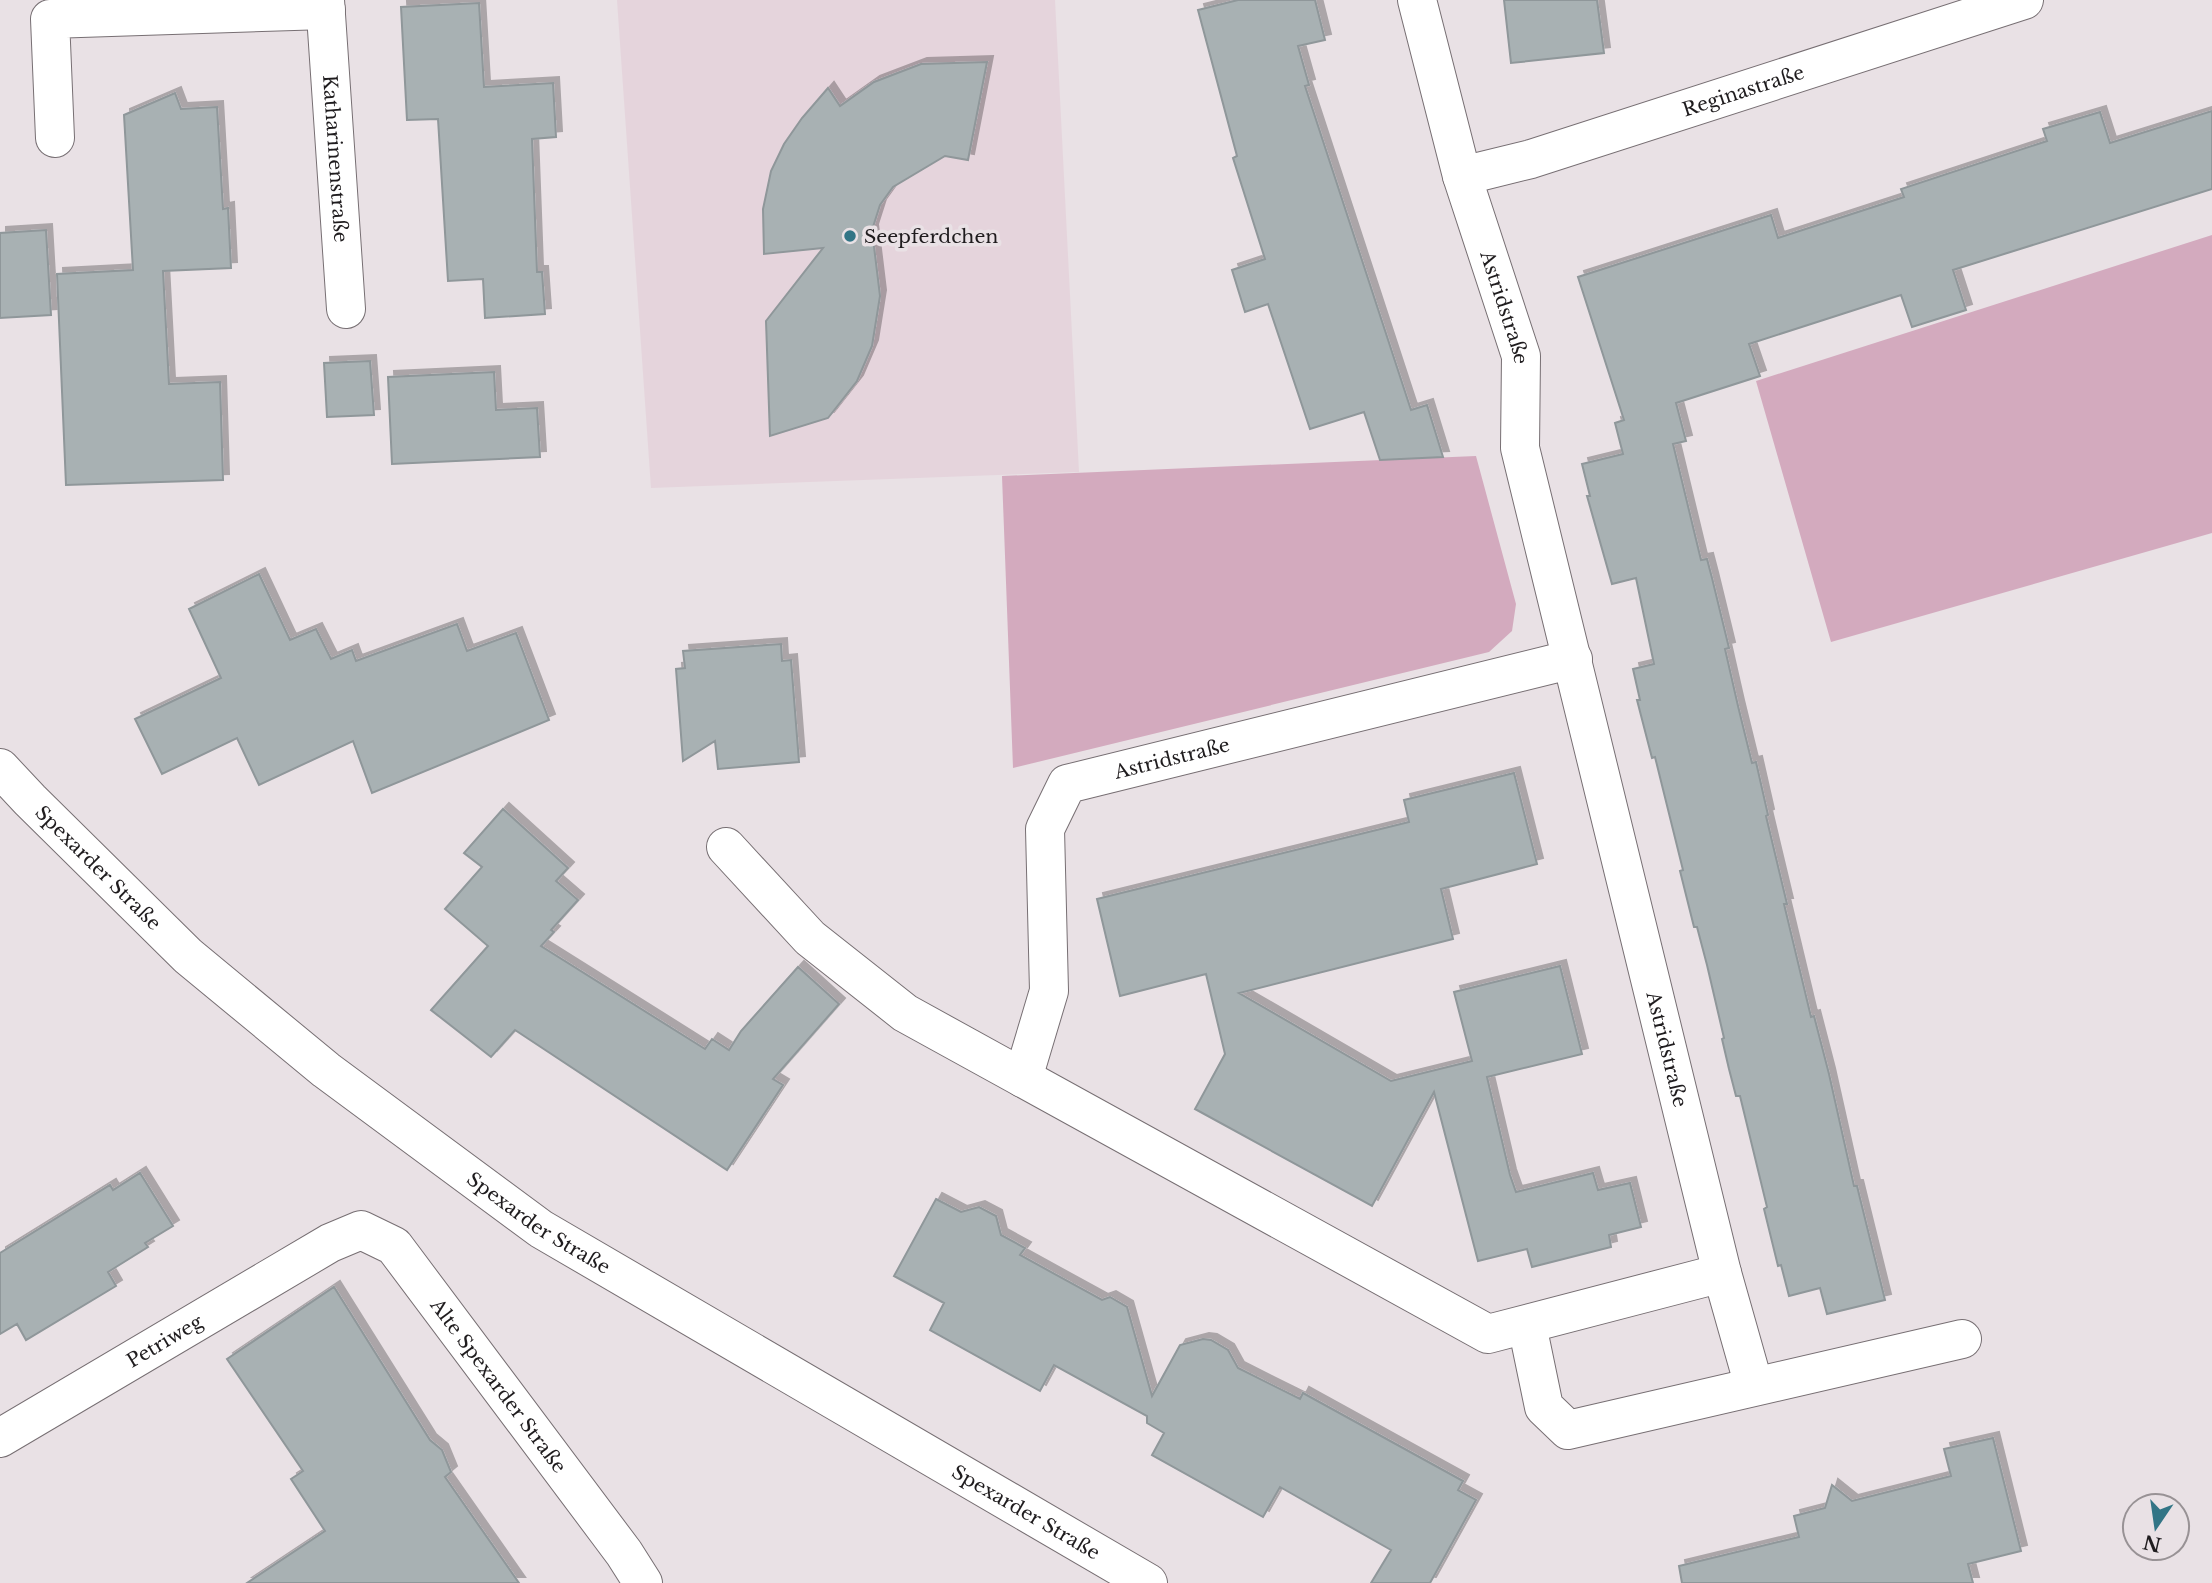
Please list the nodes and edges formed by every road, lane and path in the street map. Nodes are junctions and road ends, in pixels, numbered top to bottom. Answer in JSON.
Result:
{"nodes":[{"id":1,"x":1417,"y":0,"type":"edge"},
{"id":2,"x":2024,"y":0,"type":"edge"},
{"id":3,"x":325,"y":5,"type":"edge"},
{"id":4,"x":55,"y":138,"type":"dead end"},
{"id":5,"x":1462,"y":176,"type":"junction"},
{"id":6,"x":346,"y":309,"type":"dead end"},
{"id":7,"x":1573,"y":659,"type":"junction"},
{"id":8,"x":0,"y":768,"type":"edge"},
{"id":9,"x":726,"y":847,"type":"dead end"},
{"id":10,"x":1023,"y":1078,"type":"junction"},
{"id":11,"x":330,"y":1243,"type":"joint"},
{"id":12,"x":1722,"y":1273,"type":"junction"},
{"id":13,"x":1527,"y":1325,"type":"junction"},
{"id":14,"x":1962,"y":1339,"type":"dead end"},
{"id":15,"x":1754,"y":1386,"type":"junction"},
{"id":16,"x":0,"y":1438,"type":"edge"},
{"id":17,"x":643,"y":1583,"type":"edge"},
{"id":18,"x":1148,"y":1583,"type":"edge"}],
"edges":[{"from":1,"to":5,"type":"street","name":"Astridstraße"},
{"from":2,"to":5,"type":"street","name":"Reginastraße"},
{"from":3,"to":4,"type":"street","name":"Katharinenstraße"},
{"from":3,"to":6,"type":"street","name":"Katharinenstraße"},
{"from":5,"to":7,"type":"street","name":"Astridstraße"},
{"from":7,"to":10,"type":"street","name":"Astridstraße"},
{"from":7,"to":12,"type":"street","name":"Astridstraße"},
{"from":8,"to":18,"type":"street","name":"Spexarder Straße"},
{"from":9,"to":10,"type":"street"},
{"from":10,"to":13,"type":"street"},
{"from":11,"to":16,"type":"street","name":"Petriweg"},
{"from":11,"to":17,"type":"street","name":"Alte Spexarder Straße"},
{"from":12,"to":13,"type":"street"},
{"from":12,"to":15,"type":"street","name":"Astridstraße"},
{"from":13,"to":15,"type":"street"},
{"from":14,"to":15,"type":"street"}]}
